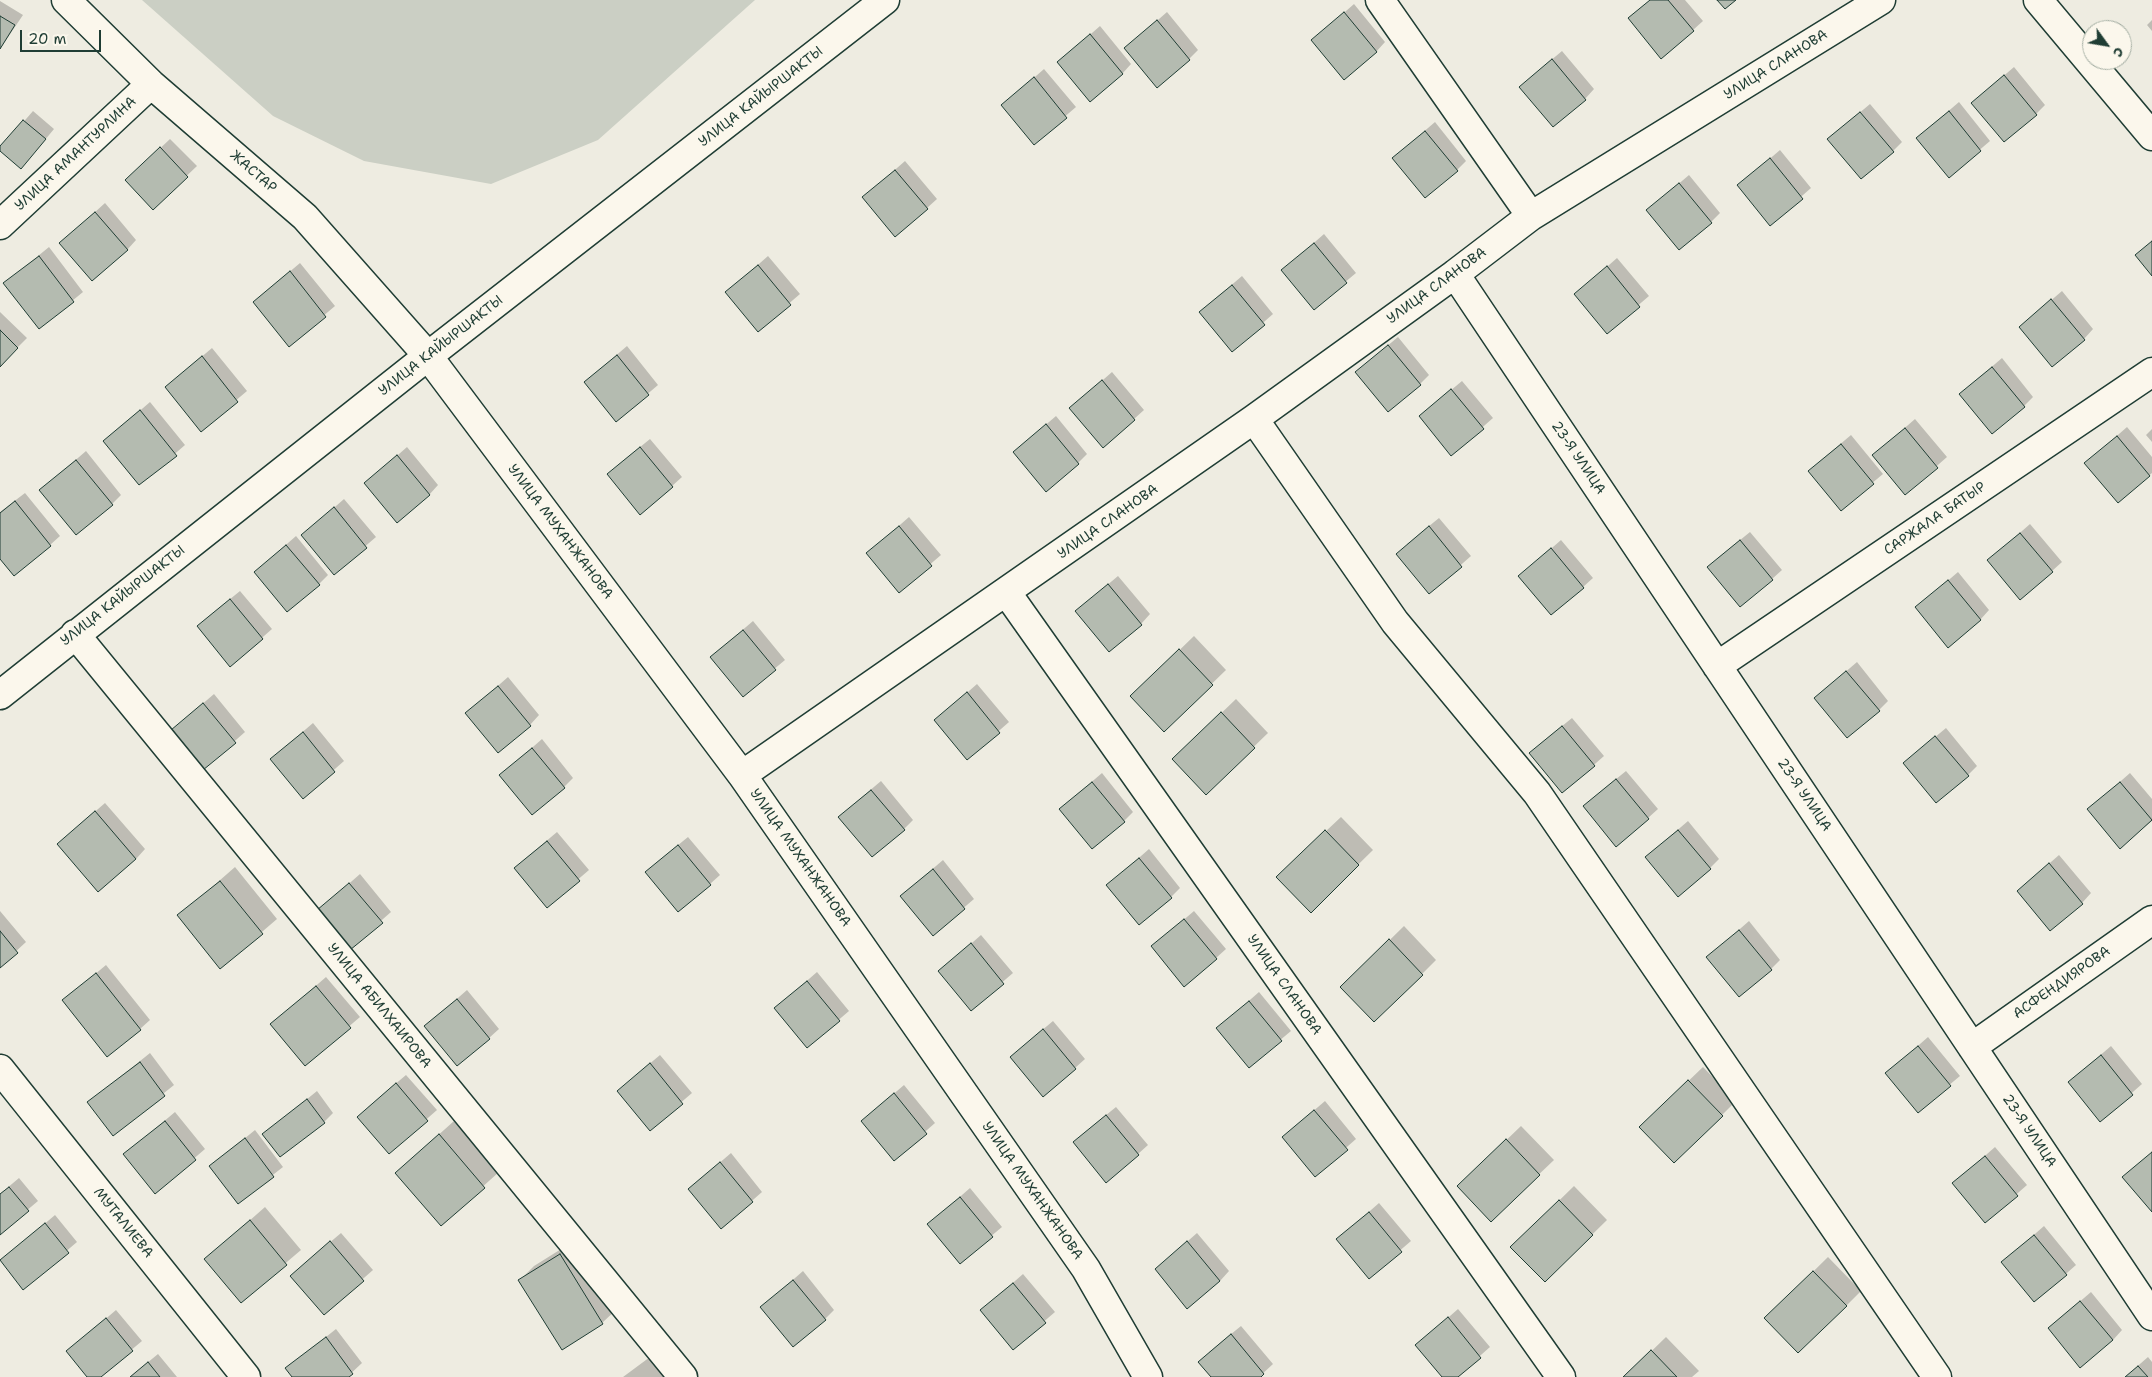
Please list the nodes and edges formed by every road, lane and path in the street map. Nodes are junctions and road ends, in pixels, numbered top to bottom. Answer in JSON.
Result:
{"nodes":[{"id":1,"x":66,"y":0,"type":"edge"},
{"id":2,"x":885,"y":0,"type":"edge"},
{"id":3,"x":1380,"y":0,"type":"edge"},
{"id":4,"x":1881,"y":0,"type":"edge"},
{"id":5,"x":2038,"y":0,"type":"edge"},
{"id":6,"x":151,"y":84,"type":"junction"},
{"id":7,"x":2152,"y":136,"type":"edge"},
{"id":8,"x":1531,"y":216,"type":"junction"},
{"id":9,"x":0,"y":225,"type":"edge"},
{"id":10,"x":1455,"y":274,"type":"junction"},
{"id":11,"x":428,"y":356,"type":"junction"},
{"id":12,"x":2152,"y":372,"type":"edge"},
{"id":13,"x":1254,"y":419,"type":"junction"},
{"id":14,"x":1007,"y":593,"type":"junction"},
{"id":15,"x":75,"y":634,"type":"junction"},
{"id":16,"x":1717,"y":666,"type":"junction"},
{"id":17,"x":0,"y":695,"type":"edge"},
{"id":18,"x":742,"y":775,"type":"junction"},
{"id":19,"x":2152,"y":920,"type":"edge"},
{"id":20,"x":1972,"y":1047,"type":"junction"},
{"id":21,"x":0,"y":1069,"type":"edge"},
{"id":22,"x":2152,"y":1316,"type":"edge"},
{"id":23,"x":1553,"y":1374,"type":"edge"},
{"id":24,"x":246,"y":1377,"type":"edge"},
{"id":25,"x":683,"y":1377,"type":"edge"},
{"id":26,"x":1148,"y":1377,"type":"edge"},
{"id":27,"x":1937,"y":1377,"type":"edge"}],
"edges":[{"from":1,"to":6,"type":"street","name":"ЖАСТАР"},
{"from":2,"to":11,"type":"street","name":"УЛИЦА КАЙЫРШАКТЫ"},
{"from":3,"to":8,"type":"street"},
{"from":4,"to":8,"type":"street","name":"УЛИЦА СЛАНОВА"},
{"from":5,"to":7,"type":"street"},
{"from":6,"to":9,"type":"street","name":"УЛИЦА АМАНТУРЛИНА"},
{"from":6,"to":11,"type":"street","name":"ЖАСТАР"},
{"from":8,"to":10,"type":"street","name":"УЛИЦА СЛАНОВА"},
{"from":10,"to":13,"type":"street","name":"УЛИЦА СЛАНОВА"},
{"from":10,"to":16,"type":"street","name":"23-Я УЛИЦА"},
{"from":11,"to":15,"type":"street","name":"УЛИЦА КАЙЫРШАКТЫ"},
{"from":11,"to":18,"type":"street","name":"УЛИЦА МУХАНЖАНОВА"},
{"from":12,"to":16,"type":"street","name":"САРЖАЛА БАТЫР"},
{"from":13,"to":14,"type":"street","name":"УЛИЦА СЛАНОВА"},
{"from":13,"to":27,"type":"street"},
{"from":14,"to":18,"type":"street","name":"УЛИЦА СЛАНОВА"},
{"from":14,"to":23,"type":"street","name":"УЛИЦА СЛАНОВА"},
{"from":15,"to":17,"type":"street","name":"УЛИЦА КАЙЫРШАКТЫ"},
{"from":15,"to":25,"type":"street","name":"УЛИЦА АБИЛХАИРОВА"},
{"from":16,"to":20,"type":"street","name":"23-Я УЛИЦА"},
{"from":18,"to":26,"type":"street","name":"УЛИЦА МУХАНЖАНОВА"},
{"from":19,"to":20,"type":"street","name":"АСФЕНДИЯРОВА"},
{"from":20,"to":22,"type":"street","name":"23-Я УЛИЦА"},
{"from":21,"to":24,"type":"street","name":"МУТАЛИЕВА"}]}
